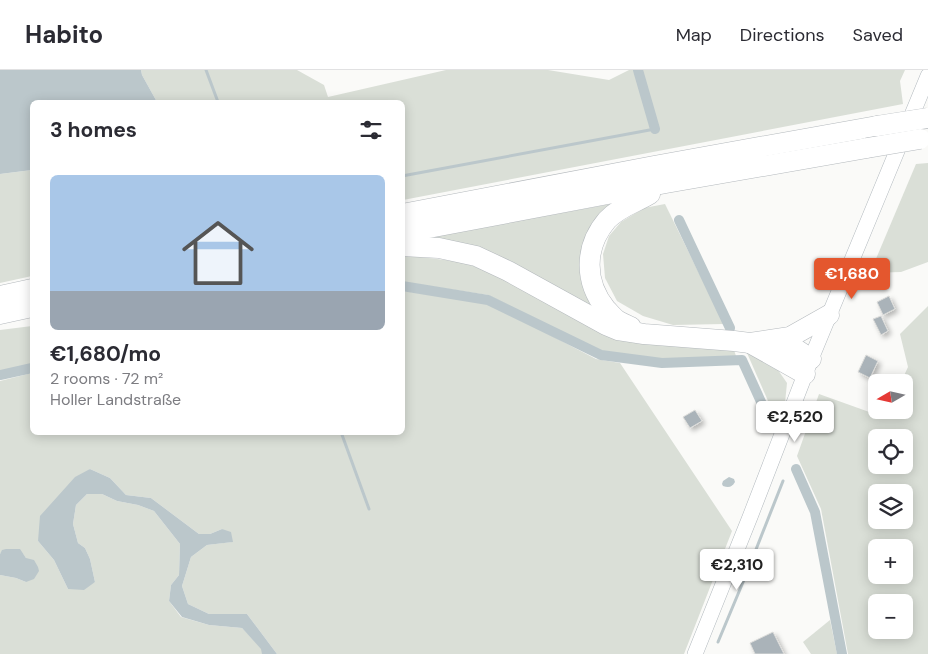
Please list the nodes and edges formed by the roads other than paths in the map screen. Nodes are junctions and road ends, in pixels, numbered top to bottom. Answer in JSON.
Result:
{"nodes":[{"id":1,"x":928,"y":76,"type":"edge"},
{"id":2,"x":928,"y":118,"type":"edge"},
{"id":3,"x":924,"y":138,"type":"edge"},
{"id":4,"x":666,"y":183,"type":"junction"},
{"id":5,"x":405,"y":213,"type":"edge"},
{"id":6,"x":405,"y":232,"type":"edge"},
{"id":7,"x":405,"y":246,"type":"edge"},
{"id":8,"x":30,"y":289,"type":"edge"},
{"id":9,"x":0,"y":296,"type":"edge"},
{"id":10,"x":30,"y":307,"type":"edge"},
{"id":11,"x":0,"y":314,"type":"edge"},
{"id":12,"x":829,"y":316,"type":"junction"},
{"id":13,"x":644,"y":334,"type":"junction"},
{"id":14,"x":771,"y":341,"type":"junction"},
{"id":15,"x":750,"y":343,"type":"junction"},
{"id":16,"x":808,"y":366,"type":"junction"},
{"id":17,"x":695,"y":654,"type":"edge"}],
"edges":[{"from":1,"to":12,"type":"main road"},
{"from":2,"to":5,"type":"highway","bridge":true},
{"from":3,"to":4,"type":"highway","bridge":true},
{"from":4,"to":6,"type":"highway"},
{"from":4,"to":13,"type":"highway"},
{"from":7,"to":13,"type":"highway"},
{"from":8,"to":9,"type":"highway"},
{"from":10,"to":11,"type":"highway"},
{"from":12,"to":14,"type":"highway"},
{"from":12,"to":16,"type":"main road"},
{"from":13,"to":15,"type":"highway"},
{"from":14,"to":15,"type":"highway"},
{"from":14,"to":16,"type":"highway"},
{"from":15,"to":16,"type":"highway"},
{"from":16,"to":17,"type":"main road"}]}
